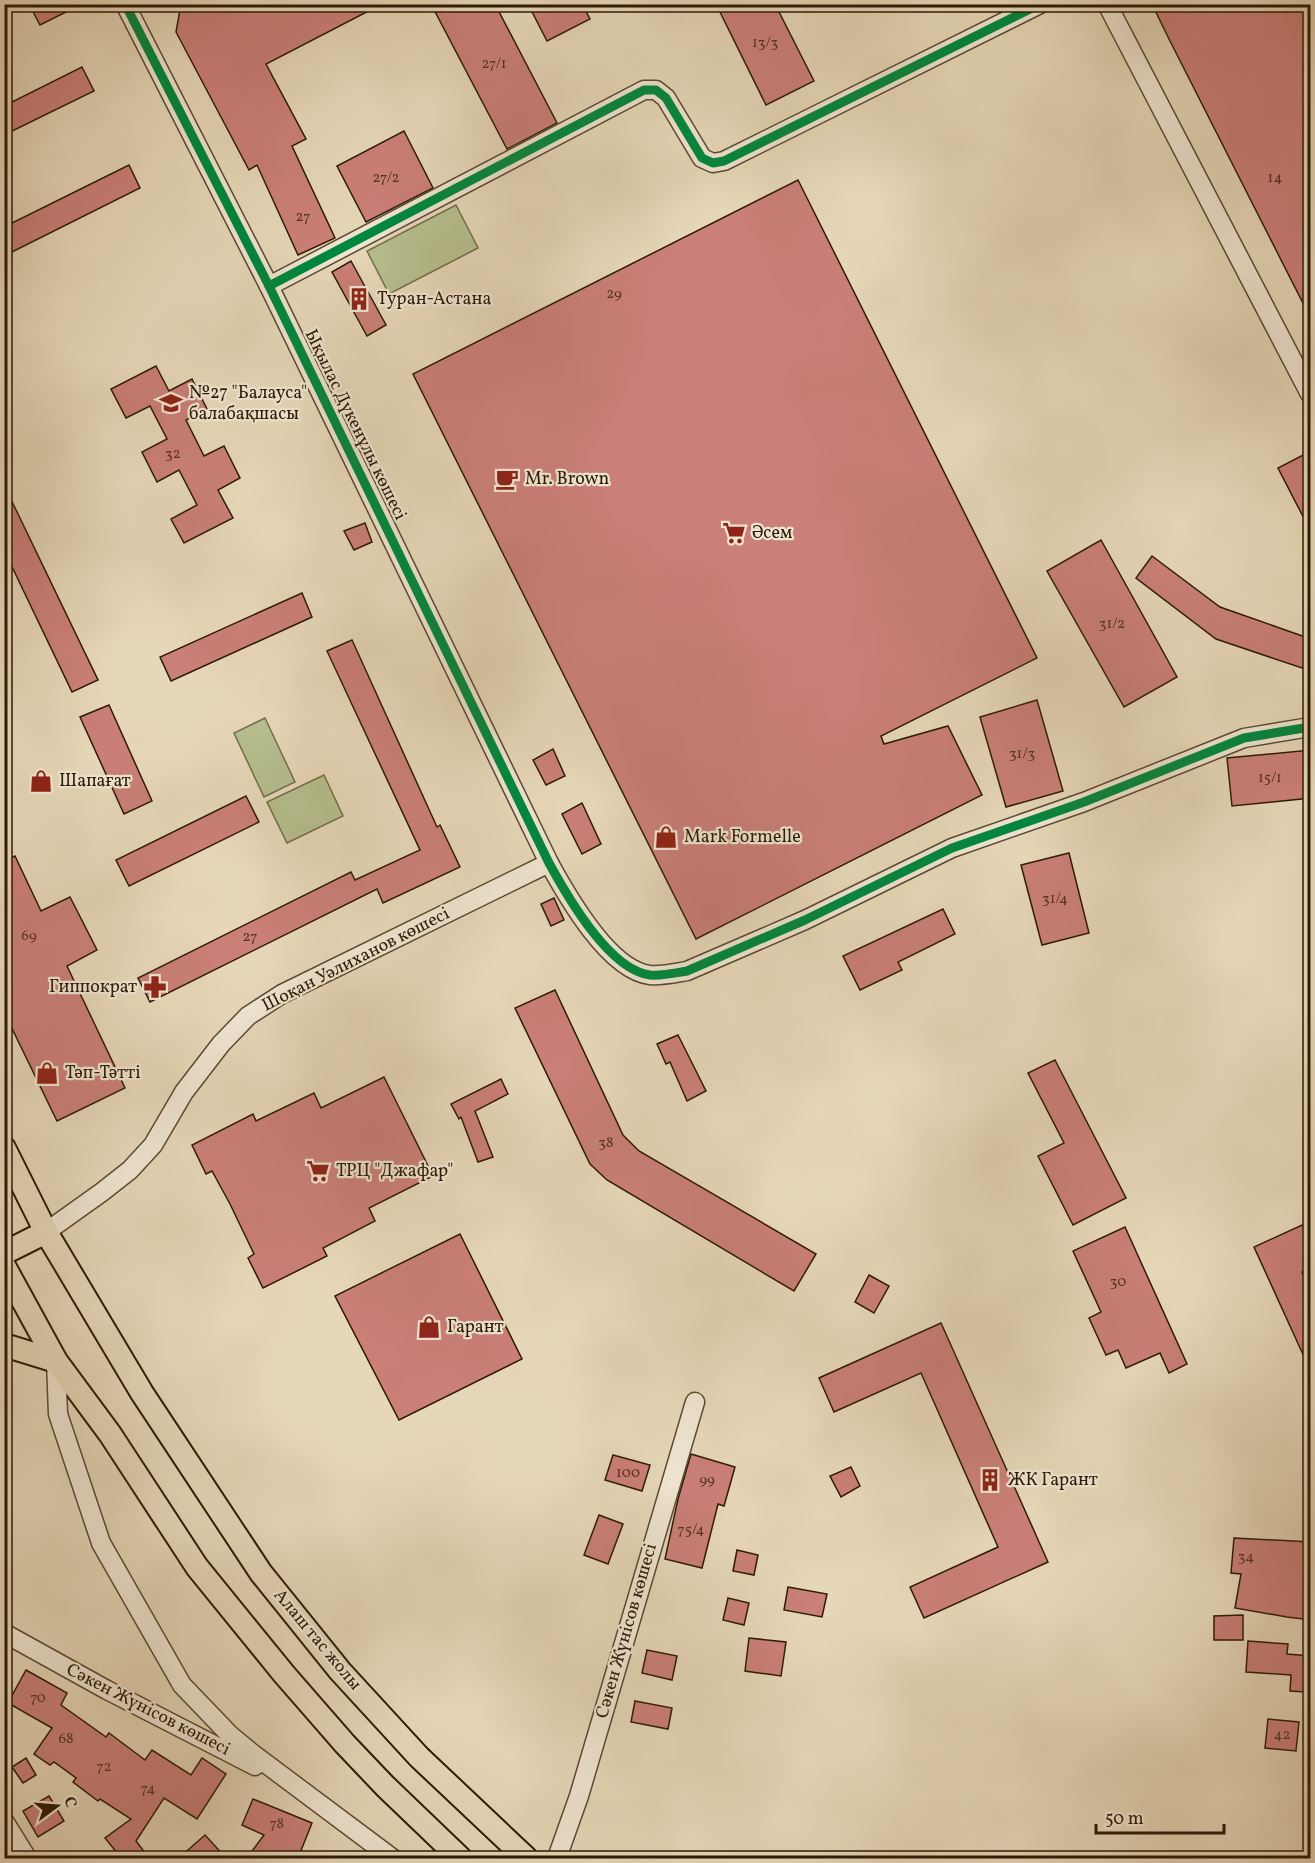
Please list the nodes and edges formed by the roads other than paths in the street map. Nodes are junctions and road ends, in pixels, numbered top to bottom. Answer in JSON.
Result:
{"nodes":[{"id":1,"x":125,"y":4,"type":"edge"},
{"id":2,"x":1040,"y":4,"type":"edge"},
{"id":3,"x":1107,"y":4,"type":"edge"},
{"id":4,"x":269,"y":286,"type":"junction"},
{"id":5,"x":1311,"y":394,"type":"edge"},
{"id":6,"x":1311,"y":727,"type":"edge"},
{"id":7,"x":549,"y":863,"type":"junction"},
{"id":8,"x":4,"y":1148,"type":"edge"},
{"id":9,"x":46,"y":1232,"type":"junction"},
{"id":10,"x":4,"y":1252,"type":"edge"},
{"id":11,"x":4,"y":1266,"type":"edge"},
{"id":12,"x":4,"y":1345,"type":"edge"},
{"id":13,"x":56,"y":1361,"type":"junction"},
{"id":14,"x":695,"y":1402,"type":"dead end"},
{"id":15,"x":4,"y":1633,"type":"edge"},
{"id":16,"x":292,"y":1784,"type":"junction"},
{"id":17,"x":4,"y":1821,"type":"edge"},
{"id":18,"x":27,"y":1858,"type":"edge"},
{"id":19,"x":392,"y":1858,"type":"edge"},
{"id":20,"x":460,"y":1858,"type":"edge"},
{"id":21,"x":526,"y":1858,"type":"edge"},
{"id":22,"x":557,"y":1858,"type":"edge"}],
"edges":[{"from":1,"to":4,"type":"street","name":"Ықылас Дүкенұлы көшесі"},
{"from":2,"to":4,"type":"street"},
{"from":3,"to":5,"type":"street"},
{"from":4,"to":7,"type":"street","name":"Ықылас Дүкенұлы көшесі"},
{"from":6,"to":7,"type":"street","name":"Ықылас Дүкенұлы көшесі"},
{"from":7,"to":9,"type":"street","name":"Шоқан Уәлиханов көшесі"},
{"from":8,"to":9,"type":"main road","name":"Алаш тас жолы"},
{"from":9,"to":10,"type":"main road","name":"Шоқан Уәлиханов көшесі"},
{"from":9,"to":21,"type":"main road","name":"Алаш тас жолы"},
{"from":11,"to":13,"type":"main road"},
{"from":12,"to":13,"type":"main road"},
{"from":13,"to":16,"type":"street"},
{"from":13,"to":20,"type":"main road"},
{"from":14,"to":22,"type":"street","name":"Сәкен Жүнісов көшесі"},
{"from":15,"to":16,"type":"street","name":"Сәкен Жүнісов көшесі"},
{"from":16,"to":19,"type":"street"},
{"from":17,"to":18,"type":"street"}]}
